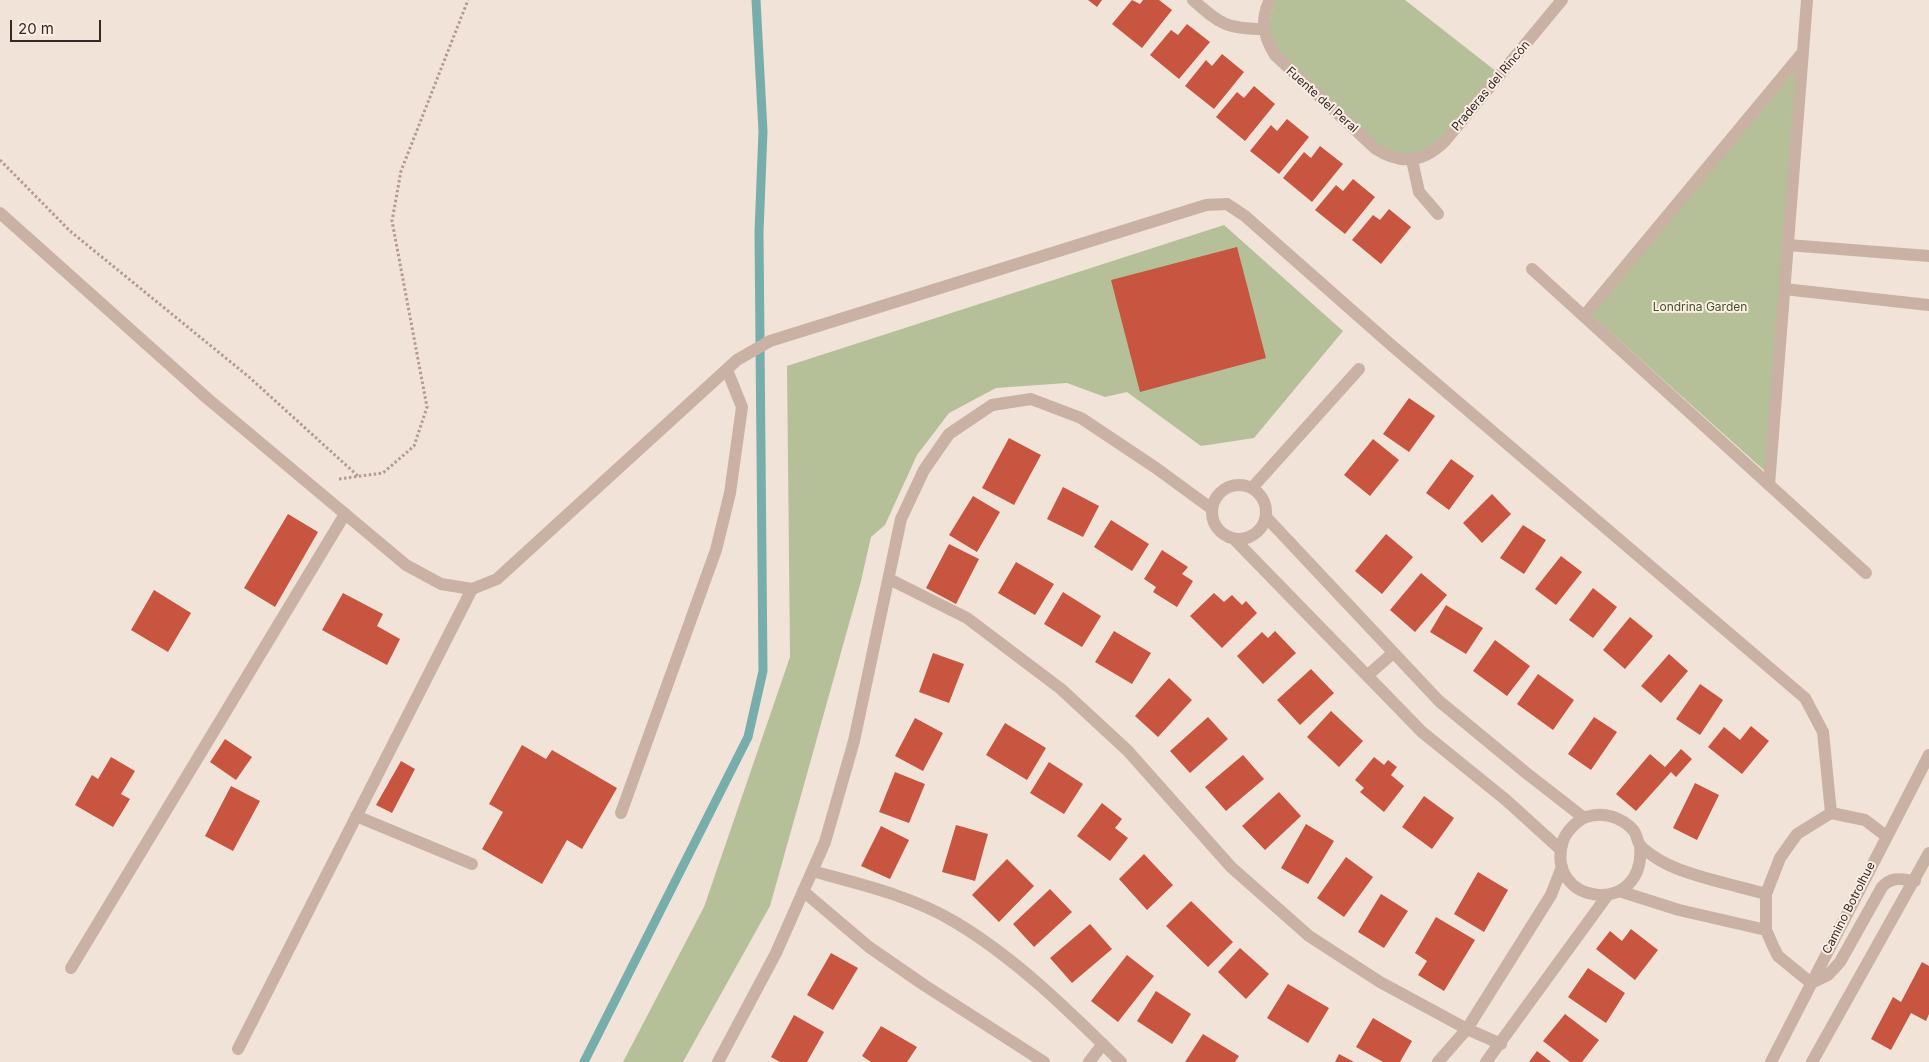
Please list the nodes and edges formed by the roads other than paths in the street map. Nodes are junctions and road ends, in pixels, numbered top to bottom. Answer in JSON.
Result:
{"nodes":[{"id":1,"x":1193,"y":0,"type":"edge"},
{"id":2,"x":1270,"y":0,"type":"edge"},
{"id":3,"x":1562,"y":0,"type":"edge"},
{"id":4,"x":1807,"y":0,"type":"edge"},
{"id":5,"x":1264,"y":29,"type":"junction"},
{"id":6,"x":1803,"y":52,"type":"junction"},
{"id":7,"x":1412,"y":160,"type":"junction"},
{"id":8,"x":0,"y":213,"type":"edge"},
{"id":9,"x":1438,"y":214,"type":"dead end"},
{"id":10,"x":1788,"y":245,"type":"junction"},
{"id":11,"x":1929,"y":256,"type":"edge"},
{"id":12,"x":1532,"y":269,"type":"dead end"},
{"id":13,"x":1784,"y":289,"type":"junction"},
{"id":14,"x":1929,"y":305,"type":"edge"},
{"id":15,"x":1584,"y":316,"type":"junction"},
{"id":16,"x":1359,"y":369,"type":"dead end"},
{"id":17,"x":726,"y":370,"type":"junction"},
{"id":18,"x":1769,"y":485,"type":"junction"},
{"id":19,"x":1252,"y":488,"type":"junction"},
{"id":20,"x":1212,"y":509,"type":"junction"},
{"id":21,"x":346,"y":514,"type":"junction"},
{"id":22,"x":1266,"y":517,"type":"junction"},
{"id":23,"x":1235,"y":540,"type":"junction"},
{"id":24,"x":1866,"y":573,"type":"dead end"},
{"id":25,"x":889,"y":579,"type":"junction"},
{"id":26,"x":472,"y":589,"type":"junction"},
{"id":27,"x":1393,"y":653,"type":"junction"},
{"id":28,"x":1368,"y":675,"type":"junction"},
{"id":29,"x":1929,"y":756,"type":"edge"},
{"id":30,"x":620,"y":813,"type":"dead end"},
{"id":31,"x":1832,"y":813,"type":"junction"},
{"id":32,"x":356,"y":816,"type":"junction"},
{"id":33,"x":1584,"y":818,"type":"junction"},
{"id":34,"x":1886,"y":836,"type":"junction"},
{"id":35,"x":1640,"y":845,"type":"junction"},
{"id":36,"x":1560,"y":849,"type":"junction"},
{"id":37,"x":1929,"y":853,"type":"edge"},
{"id":38,"x":472,"y":864,"type":"dead end"},
{"id":39,"x":1562,"y":867,"type":"junction"},
{"id":40,"x":812,"y":871,"type":"junction"},
{"id":41,"x":1915,"y":881,"type":"junction"},
{"id":42,"x":803,"y":891,"type":"junction"},
{"id":43,"x":1613,"y":894,"type":"junction"},
{"id":44,"x":1766,"y":894,"type":"junction"},
{"id":45,"x":1766,"y":930,"type":"junction"},
{"id":46,"x":71,"y":968,"type":"dead end"},
{"id":47,"x":1811,"y":983,"type":"junction"},
{"id":48,"x":1467,"y":1029,"type":"junction"},
{"id":49,"x":1103,"y":1044,"type":"junction"},
{"id":50,"x":1501,"y":1044,"type":"junction"},
{"id":51,"x":238,"y":1049,"type":"dead end"},
{"id":52,"x":718,"y":1062,"type":"edge"},
{"id":53,"x":1044,"y":1062,"type":"edge"},
{"id":54,"x":1089,"y":1062,"type":"edge"},
{"id":55,"x":1122,"y":1062,"type":"edge"},
{"id":56,"x":1438,"y":1062,"type":"edge"},
{"id":57,"x":1486,"y":1062,"type":"edge"},
{"id":58,"x":1771,"y":1062,"type":"edge"},
{"id":59,"x":1812,"y":1062,"type":"edge"}],
"edges":[{"from":1,"to":5,"type":"street"},
{"from":2,"to":5,"type":"street"},
{"from":3,"to":7,"type":"street","name":"Praderas del Rincón"},
{"from":4,"to":6,"type":"street"},
{"from":5,"to":7,"type":"street","name":"Fuente del Peral"},
{"from":6,"to":10,"type":"street"},
{"from":6,"to":15,"type":"street"},
{"from":7,"to":9,"type":"street"},
{"from":8,"to":21,"type":"street"},
{"from":10,"to":11,"type":"street"},
{"from":10,"to":13,"type":"street"},
{"from":12,"to":15,"type":"street"},
{"from":13,"to":14,"type":"street"},
{"from":13,"to":18,"type":"street"},
{"from":15,"to":18,"type":"street"},
{"from":16,"to":19,"type":"street"},
{"from":17,"to":26,"type":"street"},
{"from":17,"to":30,"type":"street"},
{"from":17,"to":31,"type":"street"},
{"from":18,"to":24,"type":"street"},
{"from":19,"to":20,"type":"street"},
{"from":19,"to":22,"type":"street"},
{"from":20,"to":23,"type":"street"},
{"from":20,"to":25,"type":"street"},
{"from":21,"to":26,"type":"street"},
{"from":21,"to":46,"type":"street"},
{"from":22,"to":23,"type":"street"},
{"from":22,"to":27,"type":"street"},
{"from":23,"to":28,"type":"street"},
{"from":25,"to":40,"type":"street"},
{"from":25,"to":48,"type":"street"},
{"from":26,"to":32,"type":"street"},
{"from":27,"to":28,"type":"street"},
{"from":27,"to":33,"type":"street"},
{"from":28,"to":36,"type":"street"},
{"from":29,"to":34,"type":"street","name":"Camino Botrolhue"},
{"from":31,"to":34,"type":"street"},
{"from":31,"to":44,"type":"street"},
{"from":32,"to":38,"type":"street"},
{"from":32,"to":51,"type":"street"},
{"from":33,"to":35,"type":"street"},
{"from":33,"to":36,"type":"street"},
{"from":34,"to":47,"type":"street","name":"Camino Botrolhue"},
{"from":35,"to":43,"type":"street"},
{"from":35,"to":44,"type":"street"},
{"from":36,"to":39,"type":"street"},
{"from":37,"to":41,"type":"street"},
{"from":39,"to":43,"type":"street"},
{"from":39,"to":48,"type":"street"},
{"from":40,"to":42,"type":"street"},
{"from":40,"to":49,"type":"street"},
{"from":41,"to":47,"type":"street"},
{"from":41,"to":59,"type":"street"},
{"from":42,"to":52,"type":"street"},
{"from":42,"to":53,"type":"street"},
{"from":43,"to":45,"type":"street"},
{"from":43,"to":50,"type":"street"},
{"from":44,"to":45,"type":"street"},
{"from":45,"to":47,"type":"street"},
{"from":47,"to":58,"type":"street","name":"Camino Botrolhue"},
{"from":48,"to":50,"type":"street"},
{"from":48,"to":56,"type":"street"},
{"from":49,"to":54,"type":"street"},
{"from":49,"to":55,"type":"street"},
{"from":50,"to":57,"type":"street"}]}
